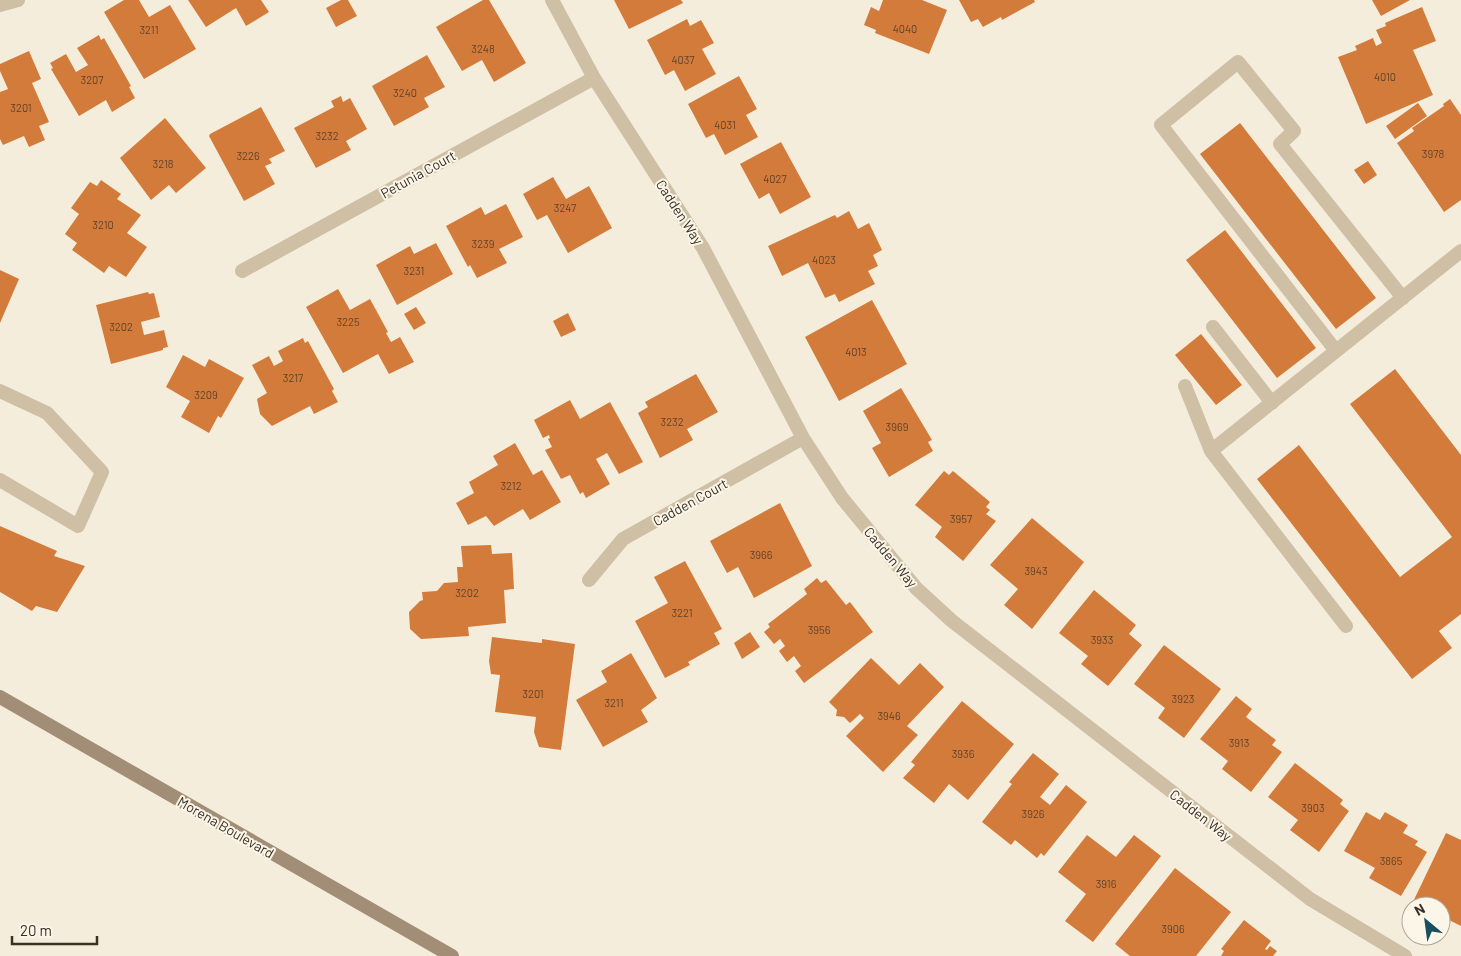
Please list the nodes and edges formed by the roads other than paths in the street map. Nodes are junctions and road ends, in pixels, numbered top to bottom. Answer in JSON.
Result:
{"nodes":[{"id":1,"x":18,"y":0,"type":"edge"},
{"id":2,"x":552,"y":0,"type":"edge"},
{"id":3,"x":0,"y":5,"type":"edge"},
{"id":4,"x":594,"y":78,"type":"junction"},
{"id":5,"x":1461,"y":251,"type":"edge"},
{"id":6,"x":242,"y":271,"type":"dead end"},
{"id":7,"x":1403,"y":298,"type":"junction"},
{"id":8,"x":1213,"y":327,"type":"dead end"},
{"id":9,"x":1336,"y":351,"type":"junction"},
{"id":10,"x":1185,"y":386,"type":"dead end"},
{"id":11,"x":0,"y":391,"type":"edge"},
{"id":12,"x":1272,"y":402,"type":"junction"},
{"id":13,"x":803,"y":438,"type":"junction"},
{"id":14,"x":1211,"y":451,"type":"junction"},
{"id":15,"x":0,"y":480,"type":"edge"},
{"id":16,"x":589,"y":580,"type":"dead end"},
{"id":17,"x":1346,"y":626,"type":"dead end"},
{"id":18,"x":0,"y":697,"type":"edge"},
{"id":19,"x":452,"y":956,"type":"edge"},
{"id":20,"x":1405,"y":956,"type":"edge"}],
"edges":[{"from":1,"to":3,"type":"street"},
{"from":2,"to":4,"type":"street","name":"Cadden Way"},
{"from":4,"to":6,"type":"street","name":"Petunia Court"},
{"from":4,"to":13,"type":"street","name":"Cadden Way"},
{"from":5,"to":7,"type":"street"},
{"from":7,"to":9,"type":"street"},
{"from":7,"to":9,"type":"street"},
{"from":8,"to":12,"type":"street"},
{"from":9,"to":12,"type":"street"},
{"from":10,"to":14,"type":"street"},
{"from":11,"to":15,"type":"street"},
{"from":12,"to":14,"type":"street"},
{"from":13,"to":16,"type":"street","name":"Cadden Court"},
{"from":13,"to":20,"type":"street","name":"Cadden Way"},
{"from":14,"to":17,"type":"street"},
{"from":18,"to":19,"type":"main road","name":"Morena Boulevard"}]}
